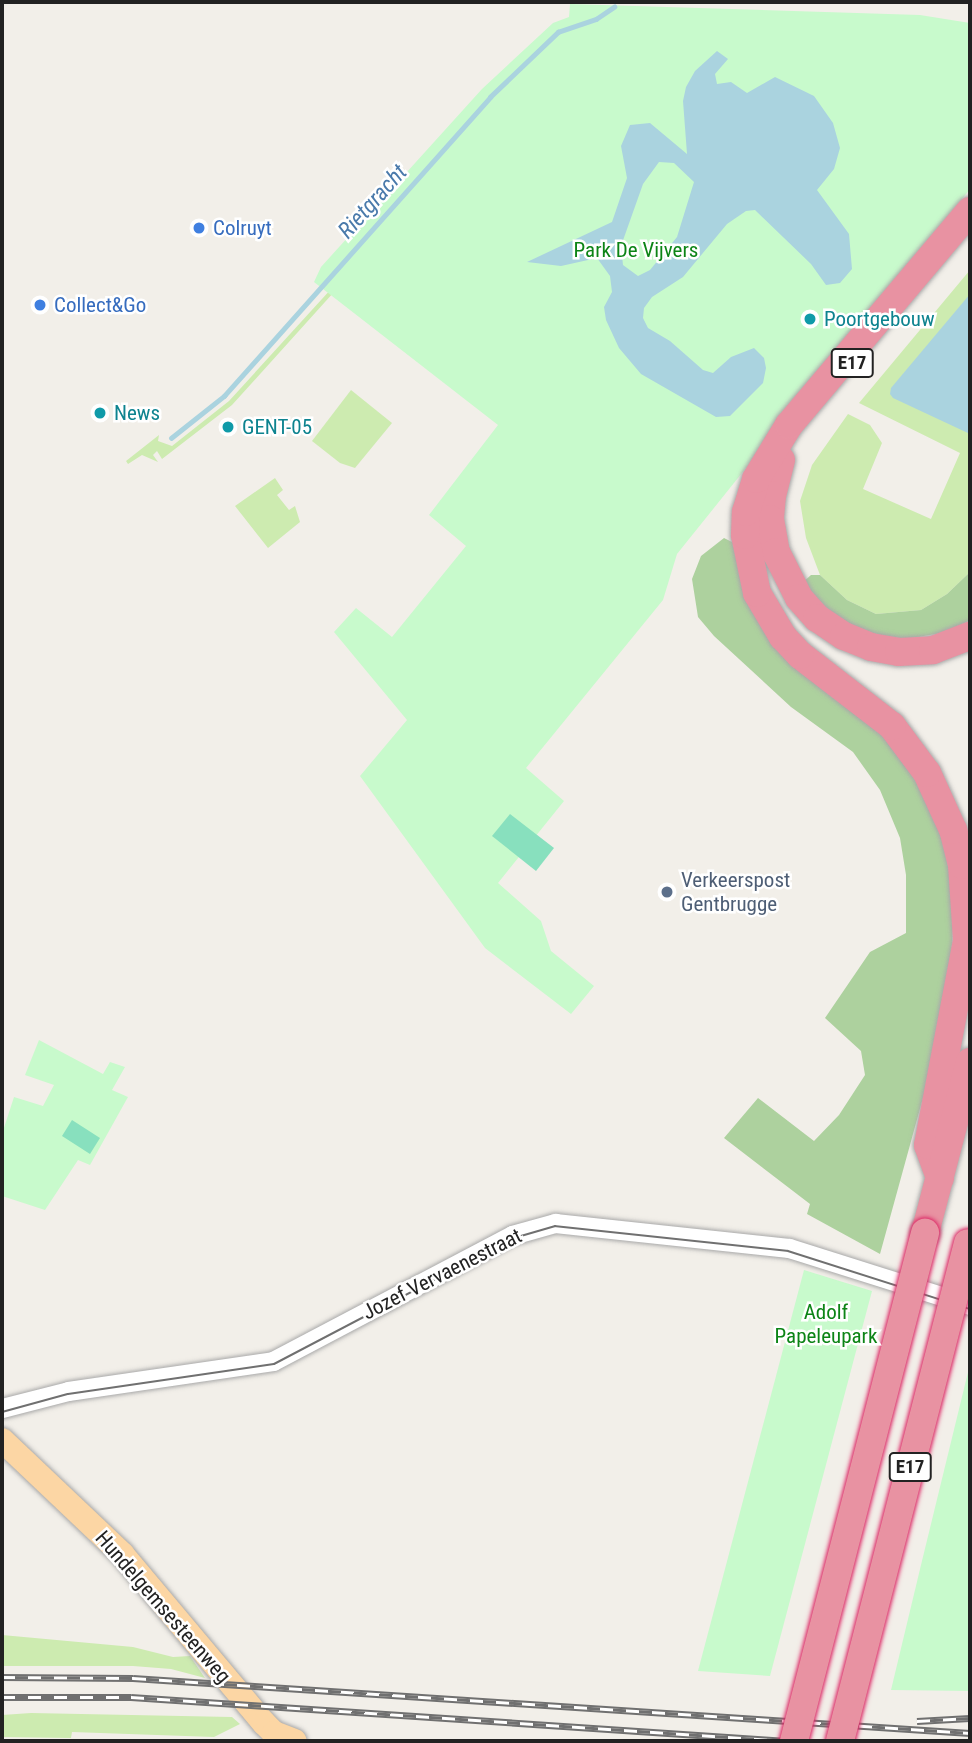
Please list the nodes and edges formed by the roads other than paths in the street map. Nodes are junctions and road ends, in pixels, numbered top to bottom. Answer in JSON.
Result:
{"nodes":[{"id":1,"x":970,"y":211,"type":"edge"},
{"id":2,"x":970,"y":224,"type":"edge"},
{"id":3,"x":970,"y":636,"type":"edge"},
{"id":4,"x":970,"y":1062,"type":"edge"},
{"id":5,"x":940,"y":1178,"type":"junction"},
{"id":6,"x":969,"y":1239,"type":"edge"},
{"id":7,"x":970,"y":1305,"type":"edge"},
{"id":8,"x":2,"y":1408,"type":"edge"},
{"id":9,"x":2,"y":1440,"type":"edge"},
{"id":10,"x":295,"y":1741,"type":"edge"},
{"id":11,"x":794,"y":1741,"type":"edge"},
{"id":12,"x":840,"y":1741,"type":"edge"}],
"edges":[{"from":1,"to":5,"type":"highway"},
{"from":2,"to":3,"type":"highway","number":"E17"},
{"from":4,"to":5,"type":"highway","number":"E17"},
{"from":5,"to":11,"type":"highway","number":"E17","bridge":true},
{"from":6,"to":12,"type":"highway","number":"E17","bridge":true},
{"from":7,"to":8,"type":"street","name":"Jozef Vervaenestraat"},
{"from":9,"to":10,"type":"main road","name":"Hundelgemsesteenweg"}]}
